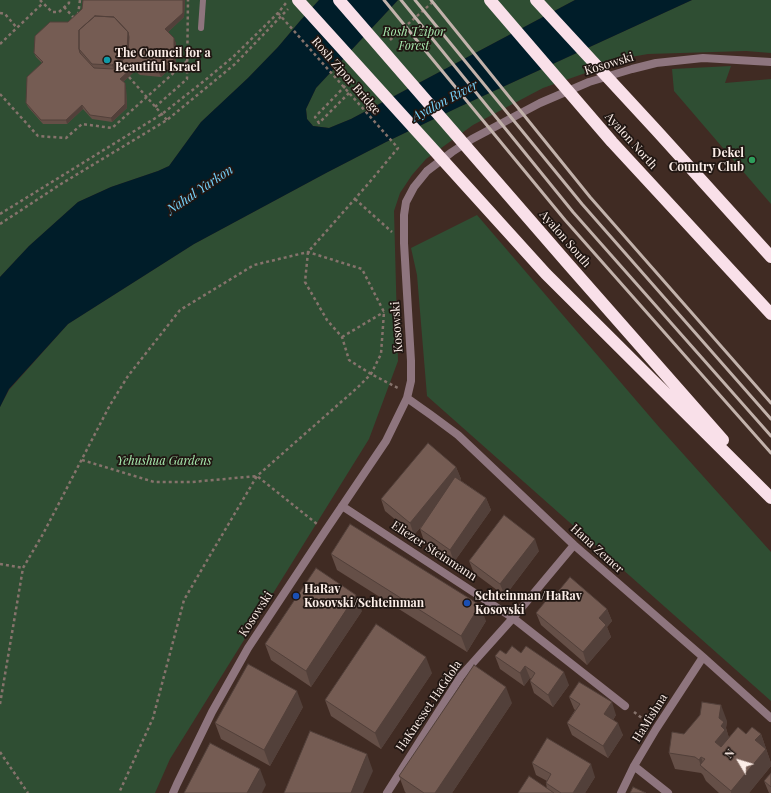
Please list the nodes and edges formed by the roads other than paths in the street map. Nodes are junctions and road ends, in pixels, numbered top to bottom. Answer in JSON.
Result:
{"nodes":[{"id":1,"x":203,"y":0,"type":"edge"},
{"id":2,"x":298,"y":0,"type":"edge"},
{"id":3,"x":339,"y":0,"type":"edge"},
{"id":4,"x":490,"y":0,"type":"edge"},
{"id":5,"x":536,"y":0,"type":"edge"},
{"id":6,"x":201,"y":28,"type":"dead end"},
{"id":7,"x":771,"y":62,"type":"edge"},
{"id":8,"x":771,"y":257,"type":"edge"},
{"id":9,"x":771,"y":314,"type":"edge"},
{"id":10,"x":408,"y":395,"type":"junction"},
{"id":11,"x":771,"y":495,"type":"edge"},
{"id":12,"x":771,"y":498,"type":"edge"},
{"id":13,"x":342,"y":506,"type":"junction"},
{"id":14,"x":574,"y":545,"type":"junction"},
{"id":15,"x":513,"y":618,"type":"junction"},
{"id":16,"x":703,"y":658,"type":"junction"},
{"id":17,"x":626,"y":706,"type":"road end"},
{"id":18,"x":771,"y":718,"type":"edge"},
{"id":19,"x":634,"y":766,"type":"junction"},
{"id":20,"x":173,"y":793,"type":"edge"},
{"id":21,"x":387,"y":793,"type":"edge"},
{"id":22,"x":621,"y":793,"type":"edge"},
{"id":23,"x":668,"y":793,"type":"edge"}],
"edges":[{"from":1,"to":6,"type":"lane"},
{"from":2,"to":12,"type":"highway"},
{"from":3,"to":11,"type":"highway","name":"Ayalon South"},
{"from":4,"to":9,"type":"highway","name":"Ayalon North"},
{"from":5,"to":8,"type":"highway"},
{"from":7,"to":10,"type":"street","name":"Kosowski"},
{"from":10,"to":13,"type":"street","name":"Kosowski"},
{"from":10,"to":14,"type":"street","name":"Hana Zemer"},
{"from":13,"to":15,"type":"street","name":"Eliezer Steinmann"},
{"from":13,"to":20,"type":"street","name":"Kosowski"},
{"from":14,"to":15,"type":"street","name":"HaKnesset HaGdola"},
{"from":14,"to":16,"type":"street","name":"Hana Zemer"},
{"from":15,"to":17,"type":"street","name":"Eliezer Steinmann"},
{"from":15,"to":21,"type":"street","name":"HaKnesset HaGdola"},
{"from":16,"to":18,"type":"street","name":"Hana Zemer"},
{"from":16,"to":19,"type":"street","name":"HaMishna"},
{"from":19,"to":22,"type":"street","name":"HaMishna"},
{"from":19,"to":23,"type":"street"}]}
